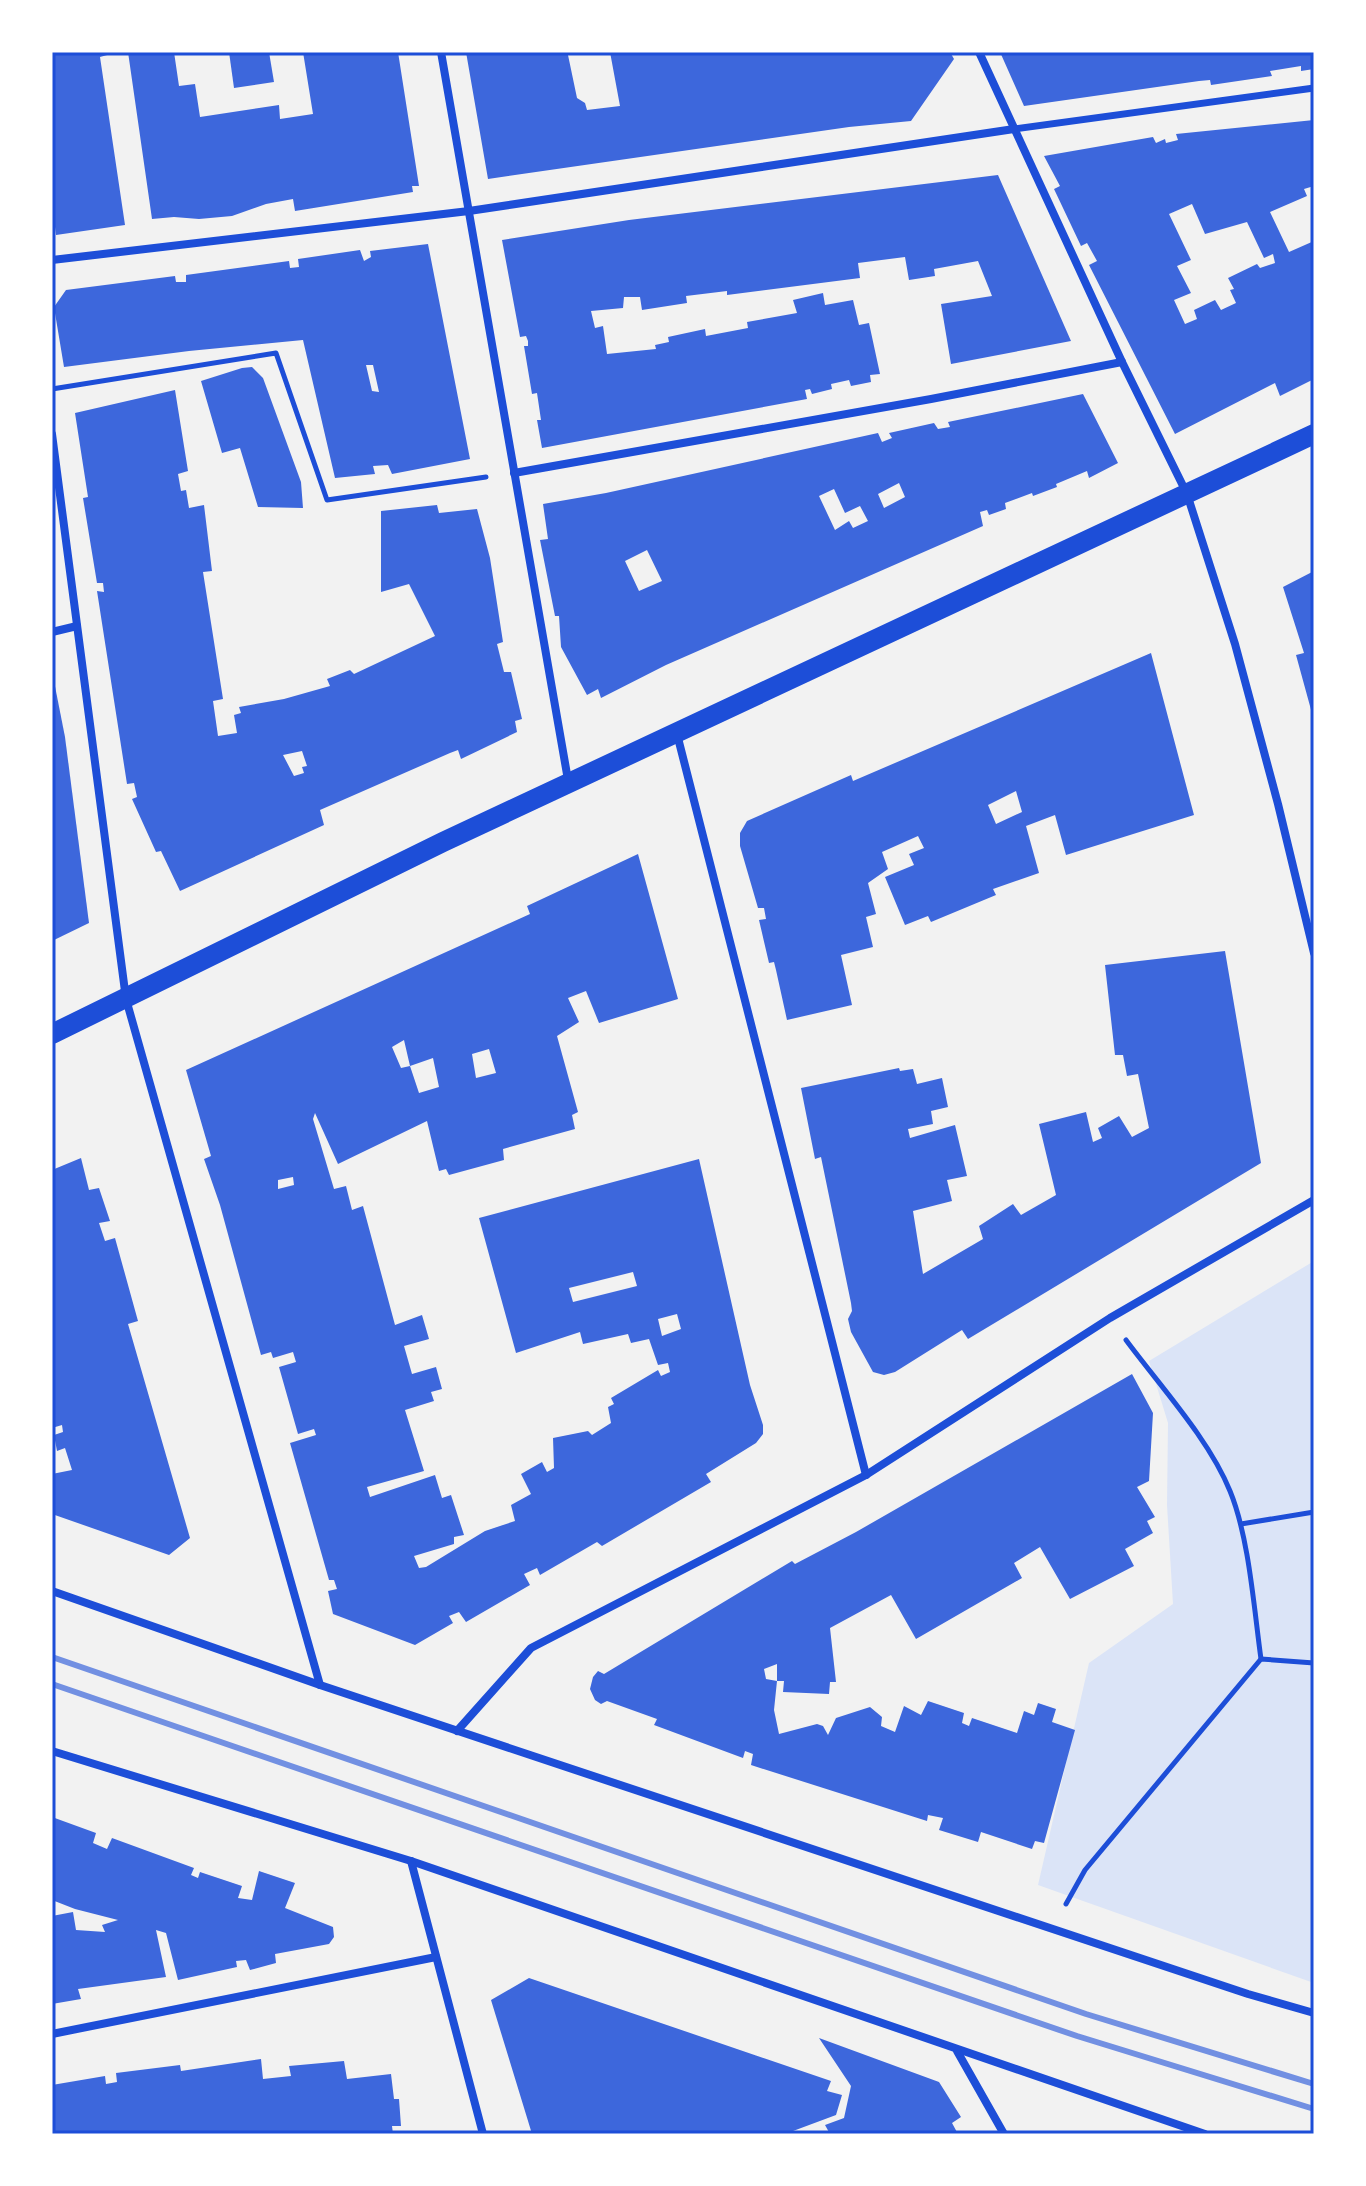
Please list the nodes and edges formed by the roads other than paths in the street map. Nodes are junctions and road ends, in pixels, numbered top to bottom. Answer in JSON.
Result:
{"nodes":[{"id":1,"x":441,"y":52,"type":"edge"},
{"id":2,"x":979,"y":52,"type":"edge"},
{"id":3,"x":1314,"y":88,"type":"edge"},
{"id":4,"x":1014,"y":129,"type":"junction"},
{"id":5,"x":469,"y":211,"type":"junction"},
{"id":6,"x":52,"y":260,"type":"edge"},
{"id":7,"x":1122,"y":362,"type":"junction"},
{"id":8,"x":52,"y":434,"type":"edge"},
{"id":9,"x":1314,"y":434,"type":"edge"},
{"id":10,"x":514,"y":473,"type":"junction"},
{"id":11,"x":1187,"y":494,"type":"junction"},
{"id":12,"x":77,"y":626,"type":"junction"},
{"id":13,"x":52,"y":632,"type":"edge"},
{"id":14,"x":677,"y":733,"type":"junction"},
{"id":15,"x":569,"y":784,"type":"junction"},
{"id":16,"x":1314,"y":953,"type":"edge"},
{"id":17,"x":126,"y":999,"type":"junction"},
{"id":18,"x":52,"y":1034,"type":"edge"},
{"id":19,"x":1314,"y":1200,"type":"edge"},
{"id":20,"x":866,"y":1475,"type":"junction"},
{"id":21,"x":52,"y":1591,"type":"edge"},
{"id":22,"x":320,"y":1685,"type":"junction"},
{"id":23,"x":457,"y":1731,"type":"junction"},
{"id":24,"x":52,"y":1751,"type":"edge"},
{"id":25,"x":411,"y":1861,"type":"junction"},
{"id":26,"x":436,"y":1957,"type":"junction"},
{"id":27,"x":1314,"y":2013,"type":"edge"},
{"id":28,"x":52,"y":2034,"type":"edge"},
{"id":29,"x":957,"y":2051,"type":"junction"},
{"id":30,"x":1198,"y":2133,"type":"edge"},
{"id":31,"x":483,"y":2134,"type":"edge"},
{"id":32,"x":1004,"y":2134,"type":"edge"}],
"edges":[{"from":1,"to":5,"type":"street"},
{"from":2,"to":4,"type":"street"},
{"from":3,"to":4,"type":"street"},
{"from":4,"to":5,"type":"street"},
{"from":4,"to":7,"type":"street"},
{"from":5,"to":6,"type":"street"},
{"from":5,"to":10,"type":"street"},
{"from":7,"to":10,"type":"street"},
{"from":7,"to":11,"type":"street"},
{"from":8,"to":12,"type":"street"},
{"from":9,"to":11,"type":"main road"},
{"from":10,"to":15,"type":"street"},
{"from":11,"to":14,"type":"main road"},
{"from":11,"to":16,"type":"street"},
{"from":12,"to":13,"type":"street"},
{"from":12,"to":17,"type":"street"},
{"from":14,"to":15,"type":"main road"},
{"from":14,"to":20,"type":"street"},
{"from":15,"to":17,"type":"main road"},
{"from":17,"to":18,"type":"main road"},
{"from":17,"to":22,"type":"street"},
{"from":19,"to":20,"type":"street"},
{"from":20,"to":23,"type":"street"},
{"from":21,"to":22,"type":"street"},
{"from":22,"to":23,"type":"street"},
{"from":23,"to":27,"type":"street"},
{"from":24,"to":25,"type":"street"},
{"from":25,"to":26,"type":"street"},
{"from":25,"to":29,"type":"street"},
{"from":26,"to":28,"type":"street"},
{"from":26,"to":31,"type":"street"},
{"from":29,"to":30,"type":"street"},
{"from":29,"to":32,"type":"street"}]}
